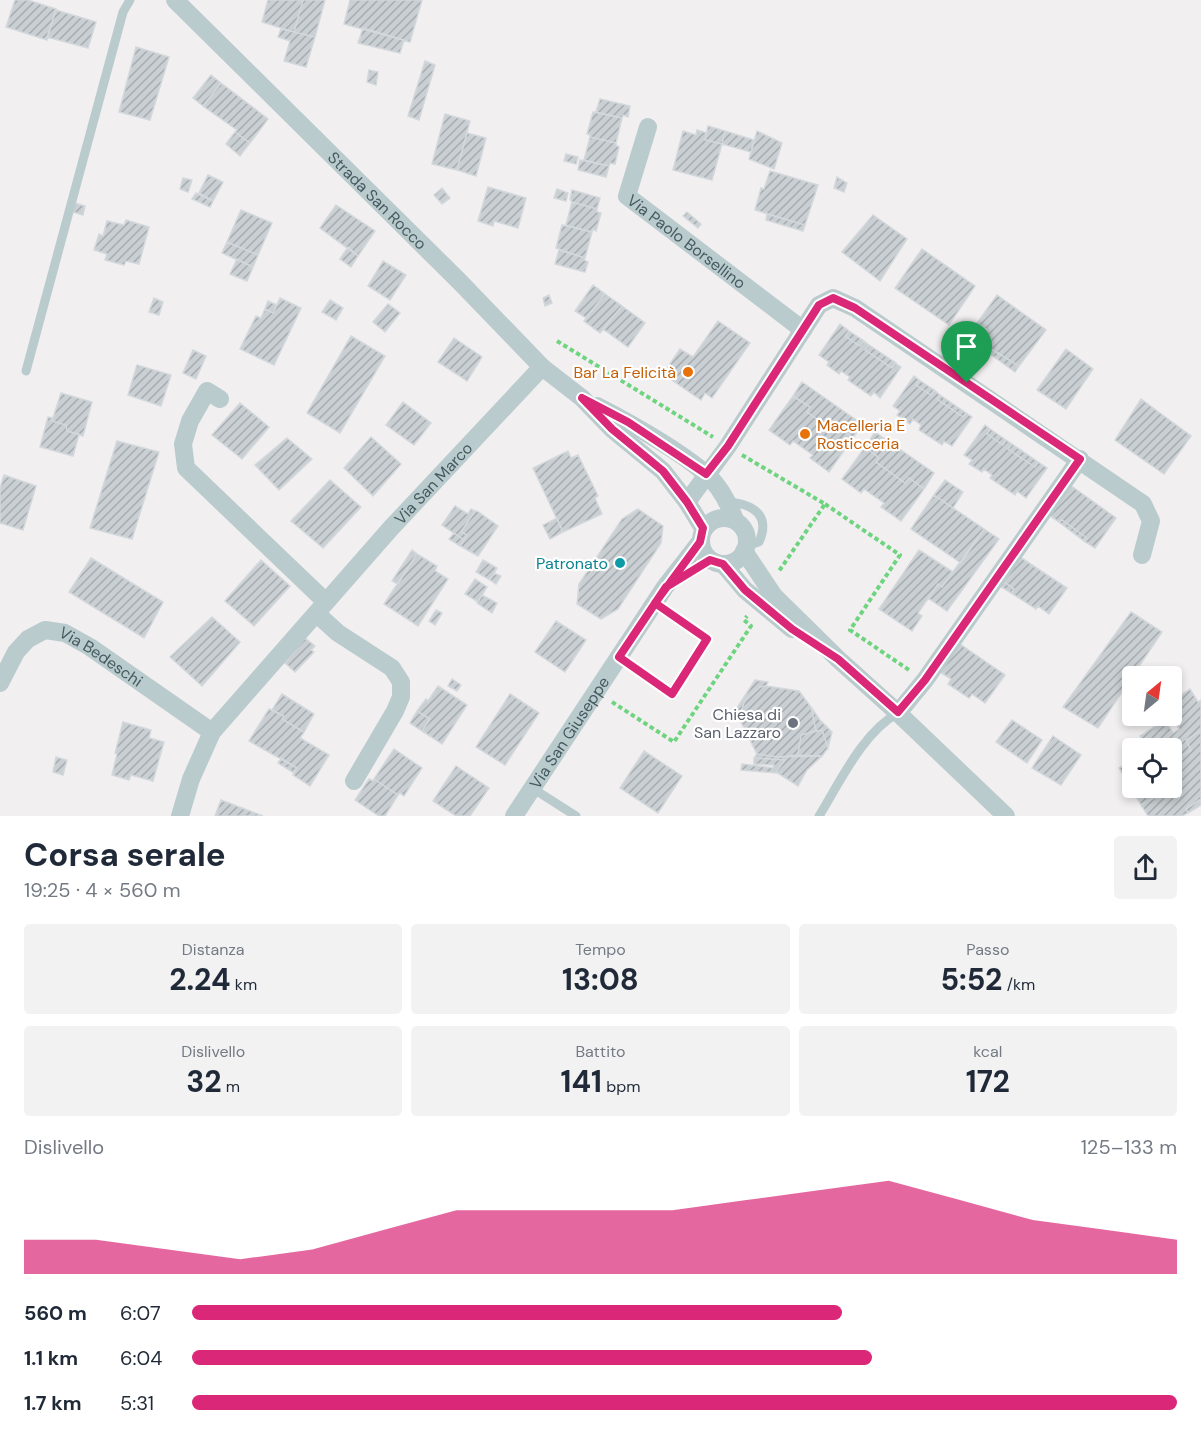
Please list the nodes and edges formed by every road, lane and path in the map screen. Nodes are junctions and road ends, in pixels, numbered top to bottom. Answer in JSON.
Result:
{"nodes":[{"id":1,"x":130,"y":0,"type":"edge"},
{"id":2,"x":175,"y":0,"type":"edge"},
{"id":3,"x":648,"y":127,"type":"dead end"},
{"id":4,"x":803,"y":330,"type":"junction"},
{"id":5,"x":542,"y":367,"type":"junction"},
{"id":6,"x":26,"y":371,"type":"dead end"},
{"id":7,"x":582,"y":398,"type":"junction"},
{"id":8,"x":220,"y":399,"type":"dead end"},
{"id":9,"x":1080,"y":459,"type":"junction"},
{"id":10,"x":706,"y":474,"type":"junction"},
{"id":11,"x":687,"y":502,"type":"junction"},
{"id":12,"x":728,"y":502,"type":"junction"},
{"id":13,"x":825,"y":504,"type":"dead end"},
{"id":14,"x":735,"y":520,"type":"junction"},
{"id":15,"x":702,"y":535,"type":"junction"},
{"id":16,"x":745,"y":548,"type":"junction"},
{"id":17,"x":1142,"y":555,"type":"dead end"},
{"id":18,"x":717,"y":562,"type":"junction"},
{"id":19,"x":666,"y":587,"type":"junction"},
{"id":20,"x":655,"y":603,"type":"junction"},
{"id":21,"x":321,"y":608,"type":"junction"},
{"id":22,"x":619,"y":657,"type":"junction"},
{"id":23,"x":838,"y":659,"type":"junction"},
{"id":24,"x":925,"y":680,"type":"junction"},
{"id":25,"x":0,"y":683,"type":"edge"},
{"id":26,"x":898,"y":712,"type":"junction"},
{"id":27,"x":212,"y":732,"type":"junction"},
{"id":28,"x":354,"y":781,"type":"dead end"},
{"id":29,"x":532,"y":788,"type":"junction"},
{"id":30,"x":180,"y":816,"type":"edge"},
{"id":31,"x":514,"y":816,"type":"edge"},
{"id":32,"x":576,"y":816,"type":"edge"},
{"id":33,"x":819,"y":816,"type":"edge"},
{"id":34,"x":1006,"y":816,"type":"edge"}],
"edges":[{"from":1,"to":6,"type":"lane"},
{"from":2,"to":5,"type":"street","name":"Strada San Rocco"},
{"from":3,"to":4,"type":"street","name":"Via Paolo Borsellino"},
{"from":4,"to":9,"type":"street"},
{"from":4,"to":10,"type":"street"},
{"from":5,"to":7,"type":"street","name":"Strada San Rocco"},
{"from":5,"to":21,"type":"street","name":"Via San Marco"},
{"from":7,"to":10,"type":"street","name":"Strada San Rocco"},
{"from":7,"to":11,"type":"street","name":"Strada San Rocco"},
{"from":8,"to":21,"type":"street"},
{"from":9,"to":17,"type":"street"},
{"from":9,"to":24,"type":"street"},
{"from":10,"to":11,"type":"street"},
{"from":10,"to":12,"type":"street","name":"Strada San Rocco"},
{"from":11,"to":15,"type":"street","name":"Strada San Rocco"},
{"from":12,"to":14,"type":"street","name":"Strada San Rocco"},
{"from":12,"to":16,"type":"lane"},
{"from":13,"to":24,"type":"path"},
{"from":14,"to":15,"type":"street"},
{"from":14,"to":16,"type":"street"},
{"from":15,"to":18,"type":"street"},
{"from":15,"to":19,"type":"street","name":"Via San Giuseppe"},
{"from":16,"to":18,"type":"street"},
{"from":16,"to":23,"type":"street"},
{"from":18,"to":19,"type":"street","name":"Via San Giuseppe"},
{"from":18,"to":23,"type":"street"},
{"from":19,"to":20,"type":"street","name":"Via San Giuseppe"},
{"from":20,"to":22,"type":"street","name":"Via San Giuseppe"},
{"from":20,"to":22,"type":"lane"},
{"from":21,"to":27,"type":"street","name":"Via San Marco"},
{"from":21,"to":28,"type":"street"},
{"from":22,"to":29,"type":"street","name":"Via San Giuseppe"},
{"from":23,"to":26,"type":"street"},
{"from":24,"to":26,"type":"street"},
{"from":25,"to":27,"type":"street","name":"Via Bedeschi"},
{"from":26,"to":33,"type":"lane"},
{"from":26,"to":34,"type":"street"},
{"from":27,"to":30,"type":"street","name":"Via San Marco"},
{"from":29,"to":31,"type":"street","name":"Via San Giuseppe"},
{"from":29,"to":32,"type":"lane"}]}
